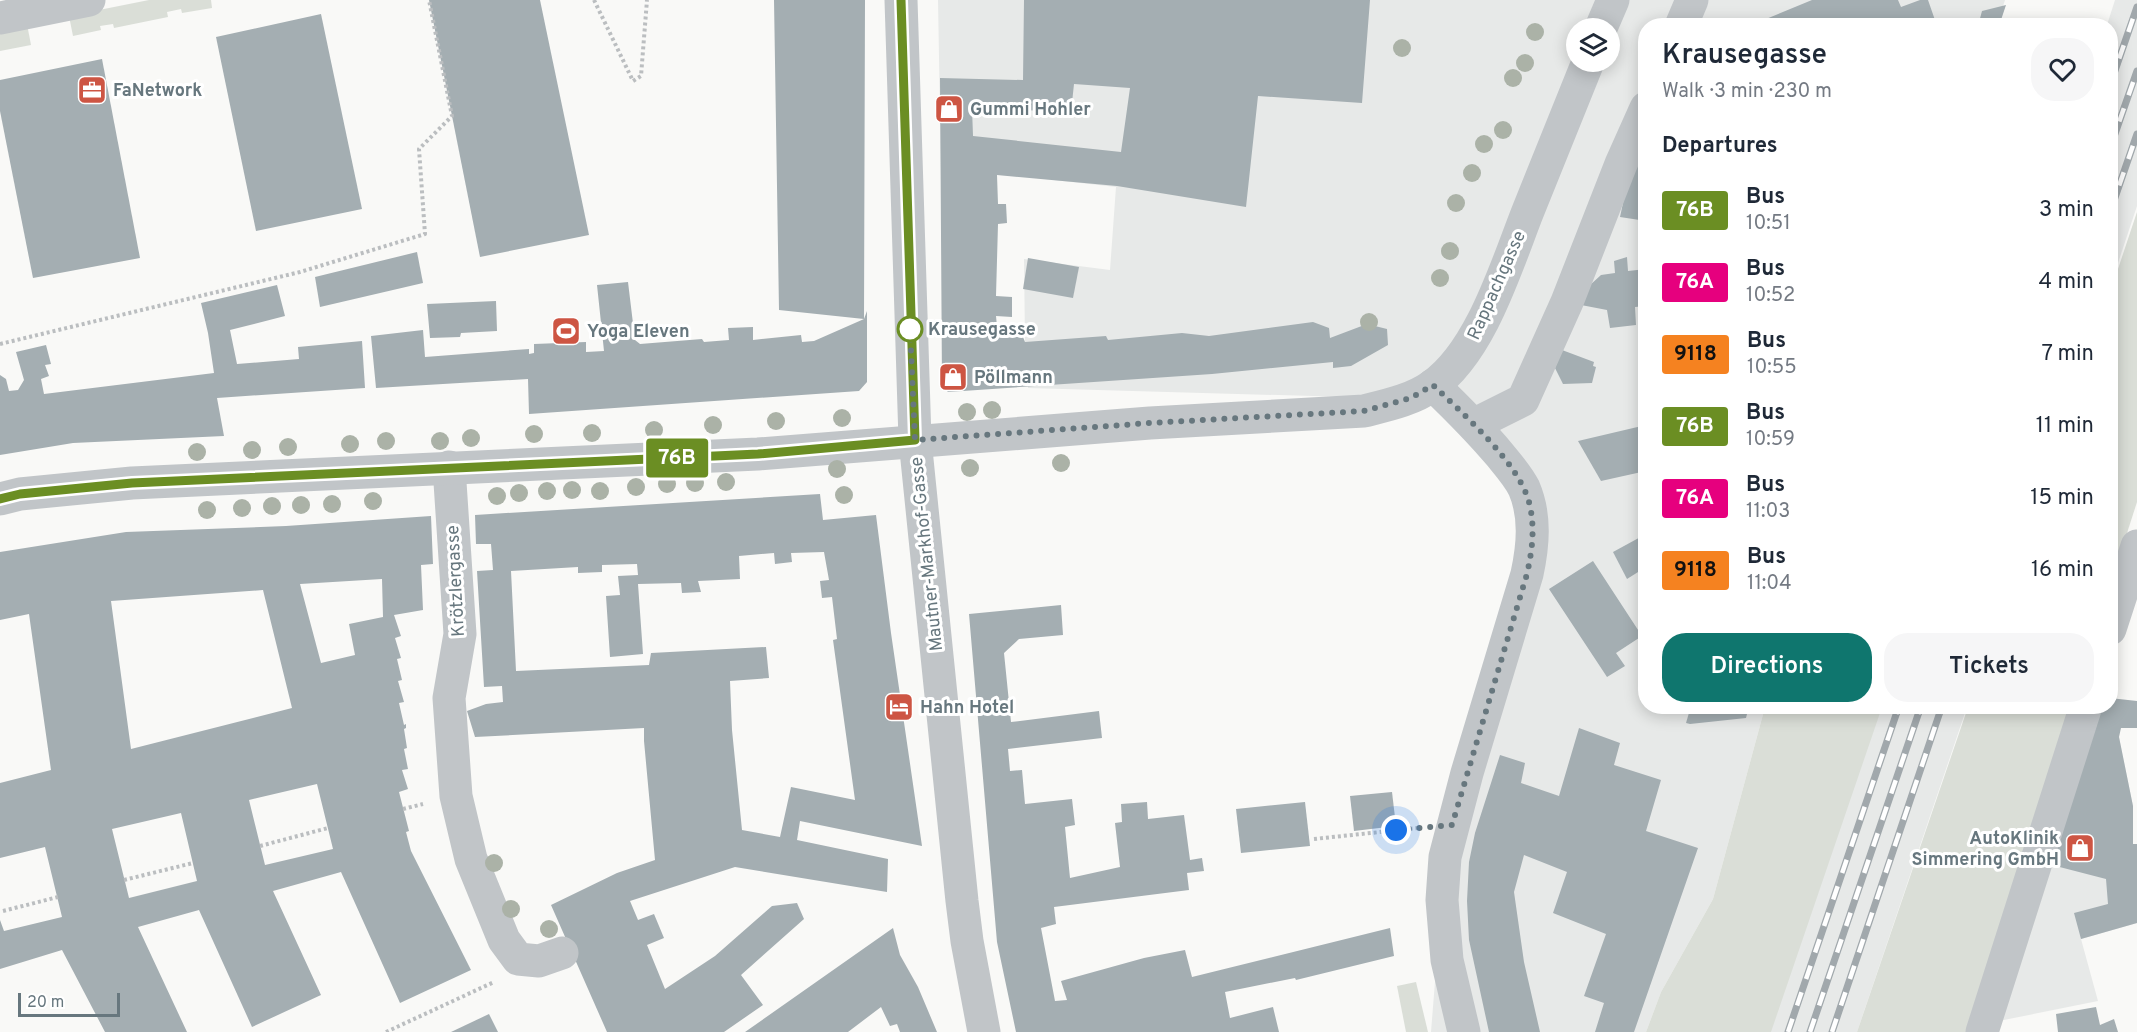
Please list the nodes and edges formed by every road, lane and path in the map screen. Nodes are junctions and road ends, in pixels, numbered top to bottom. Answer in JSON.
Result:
{"nodes":[{"id":1,"x":89,"y":0,"type":"edge"},
{"id":2,"x":429,"y":0,"type":"edge"},
{"id":3,"x":594,"y":0,"type":"edge"},
{"id":4,"x":646,"y":0,"type":"edge"},
{"id":5,"x":901,"y":0,"type":"edge"},
{"id":6,"x":1613,"y":0,"type":"edge"},
{"id":7,"x":1692,"y":0,"type":"edge"},
{"id":8,"x":0,"y":18,"type":"edge"},
{"id":9,"x":1605,"y":18,"type":"edge"},
{"id":10,"x":1684,"y":18,"type":"edge"},
{"id":11,"x":1584,"y":72,"type":"edge"},
{"id":12,"x":1638,"y":126,"type":"edge"},
{"id":13,"x":0,"y":344,"type":"edge"},
{"id":14,"x":1433,"y":385,"type":"junction"},
{"id":15,"x":1475,"y":424,"type":"junction"},
{"id":16,"x":915,"y":440,"type":"junction"},
{"id":17,"x":449,"y":467,"type":"junction"},
{"id":18,"x":0,"y":499,"type":"edge"},
{"id":19,"x":2137,"y":546,"type":"edge"},
{"id":20,"x":2118,"y":604,"type":"edge"},
{"id":21,"x":2083,"y":714,"type":"edge"},
{"id":22,"x":1452,"y":825,"type":"junction"},
{"id":23,"x":328,"y":828,"type":"dead end"},
{"id":24,"x":1314,"y":839,"type":"dead end"},
{"id":25,"x":260,"y":846,"type":"dead end"},
{"id":26,"x":193,"y":863,"type":"dead end"},
{"id":27,"x":124,"y":880,"type":"dead end"},
{"id":28,"x":57,"y":897,"type":"dead end"},
{"id":29,"x":3,"y":911,"type":"dead end"},
{"id":30,"x":550,"y":957,"type":"joint"},
{"id":31,"x":386,"y":1032,"type":"edge"},
{"id":32,"x":984,"y":1032,"type":"edge"},
{"id":33,"x":1464,"y":1032,"type":"edge"},
{"id":34,"x":1982,"y":1032,"type":"edge"}],
"edges":[{"from":1,"to":8,"type":"street"},
{"from":2,"to":13,"type":"path"},
{"from":3,"to":4,"type":"path"},
{"from":5,"to":16,"type":"street","name":"Mautner-Markhof-Gasse"},
{"from":6,"to":9,"type":"street"},
{"from":7,"to":10,"type":"street"},
{"from":11,"to":14,"type":"street","name":"Rappachgasse"},
{"from":12,"to":15,"type":"street"},
{"from":14,"to":15,"type":"street"},
{"from":14,"to":16,"type":"street"},
{"from":15,"to":22,"type":"street"},
{"from":16,"to":17,"type":"street"},
{"from":16,"to":32,"type":"street","name":"Mautner-Markhof-Gasse"},
{"from":17,"to":18,"type":"street"},
{"from":17,"to":30,"type":"street","name":"Krötzlergasse"},
{"from":19,"to":20,"type":"street"},
{"from":21,"to":34,"type":"street"},
{"from":22,"to":24,"type":"path"},
{"from":22,"to":33,"type":"street"},
{"from":23,"to":25,"type":"path"},
{"from":26,"to":27,"type":"path"},
{"from":28,"to":29,"type":"path"},
{"from":30,"to":31,"type":"path"}]}
